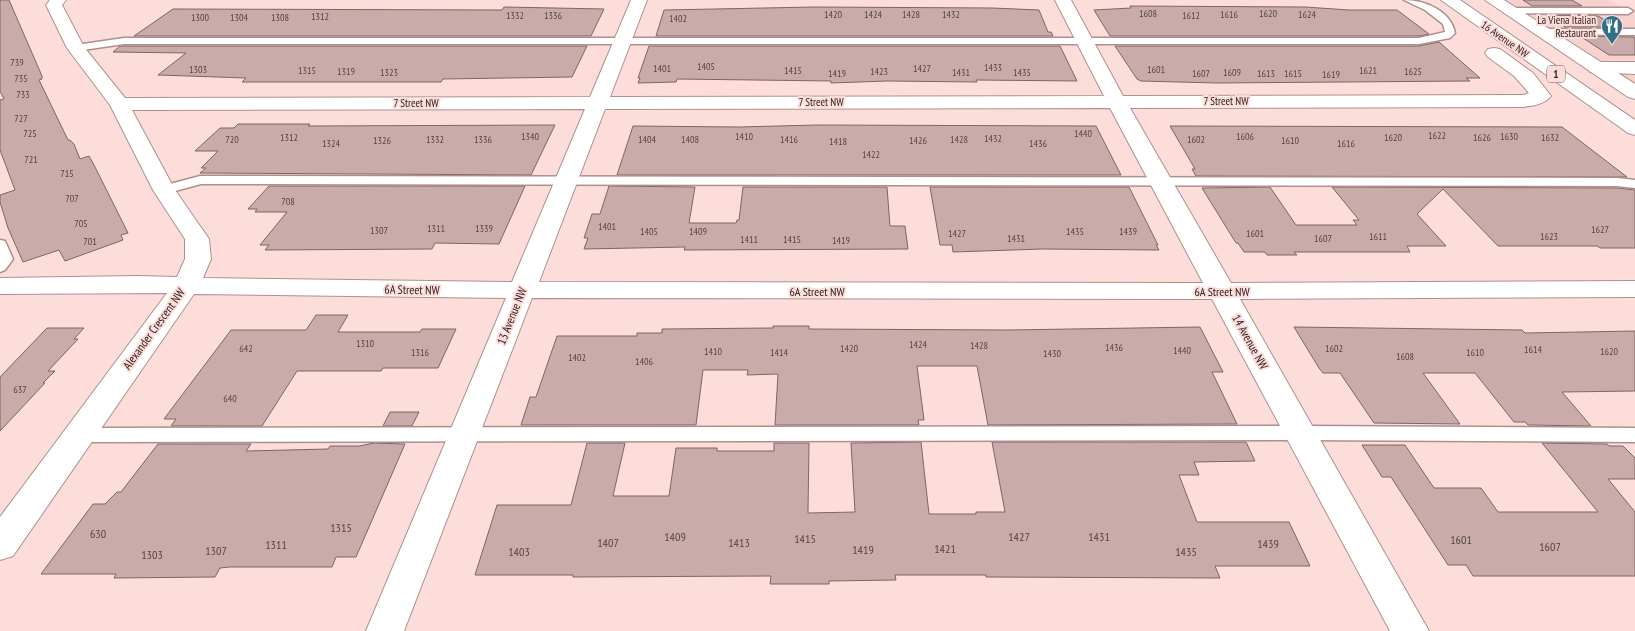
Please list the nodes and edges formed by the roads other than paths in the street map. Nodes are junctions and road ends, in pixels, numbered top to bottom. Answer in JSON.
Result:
{"nodes":[{"id":1,"x":58,"y":0,"type":"edge"},
{"id":2,"x":639,"y":0,"type":"edge"},
{"id":3,"x":1063,"y":0,"type":"edge"},
{"id":4,"x":1409,"y":0,"type":"edge"},
{"id":5,"x":1449,"y":0,"type":"edge"},
{"id":6,"x":1493,"y":0,"type":"edge"},
{"id":7,"x":1609,"y":0,"type":"edge"},
{"id":8,"x":1509,"y":10,"type":"junction"},
{"id":9,"x":1631,"y":13,"type":"edge"},
{"id":10,"x":1476,"y":19,"type":"junction"},
{"id":11,"x":1542,"y":32,"type":"junction"},
{"id":12,"x":1635,"y":32,"type":"edge"},
{"id":13,"x":1084,"y":40,"type":"junction"},
{"id":14,"x":622,"y":41,"type":"junction"},
{"id":15,"x":76,"y":48,"type":"junction"},
{"id":16,"x":1597,"y":68,"type":"junction"},
{"id":17,"x":1635,"y":68,"type":"edge"},
{"id":18,"x":1635,"y":93,"type":"edge"},
{"id":19,"x":1116,"y":101,"type":"junction"},
{"id":20,"x":597,"y":103,"type":"junction"},
{"id":21,"x":119,"y":104,"type":"junction"},
{"id":22,"x":1635,"y":129,"type":"edge"},
{"id":23,"x":565,"y":182,"type":"junction"},
{"id":24,"x":1162,"y":182,"type":"junction"},
{"id":25,"x":1635,"y":184,"type":"edge"},
{"id":26,"x":164,"y":190,"type":"junction"},
{"id":27,"x":0,"y":244,"type":"edge"},
{"id":28,"x":0,"y":267,"type":"edge"},
{"id":29,"x":0,"y":286,"type":"edge"},
{"id":30,"x":186,"y":286,"type":"junction"},
{"id":31,"x":1635,"y":288,"type":"edge"},
{"id":32,"x":522,"y":292,"type":"junction"},
{"id":33,"x":1222,"y":292,"type":"junction"},
{"id":34,"x":1301,"y":433,"type":"junction"},
{"id":35,"x":78,"y":435,"type":"junction"},
{"id":36,"x":464,"y":435,"type":"junction"},
{"id":37,"x":1635,"y":436,"type":"edge"},
{"id":38,"x":0,"y":545,"type":"edge"},
{"id":39,"x":384,"y":631,"type":"edge"},
{"id":40,"x":1410,"y":631,"type":"edge"}],
"edges":[{"from":1,"to":15,"type":"main road","name":"Alexander Crescent NW"},
{"from":2,"to":14,"type":"main road","name":"13 Avenue NW"},
{"from":3,"to":13,"type":"main road","name":"14 Avenue NW"},
{"from":4,"to":13,"type":"lane"},
{"from":5,"to":10,"type":"main road","name":"16 Avenue NW","number":"1"},
{"from":6,"to":8,"type":"main road","name":"16 Avenue NW","number":"1"},
{"from":7,"to":9,"type":"lane"},
{"from":8,"to":9,"type":"lane"},
{"from":8,"to":11,"type":"main road","name":"16 Avenue NW","number":"1"},
{"from":10,"to":19,"type":"main road","name":"7 Street NW"},
{"from":10,"to":22,"type":"main road","name":"16 Avenue NW","number":"1"},
{"from":11,"to":12,"type":"lane"},
{"from":11,"to":16,"type":"main road","name":"16 Avenue NW","number":"1"},
{"from":13,"to":14,"type":"lane"},
{"from":13,"to":19,"type":"main road","name":"14 Avenue NW"},
{"from":14,"to":15,"type":"lane"},
{"from":14,"to":20,"type":"main road","name":"13 Avenue NW"},
{"from":15,"to":21,"type":"main road","name":"Alexander Crescent NW"},
{"from":16,"to":17,"type":"main road"},
{"from":16,"to":18,"type":"main road","name":"16 Avenue NW","number":"1"},
{"from":19,"to":20,"type":"main road","name":"7 Street NW"},
{"from":19,"to":24,"type":"main road","name":"14 Avenue NW"},
{"from":20,"to":21,"type":"main road","name":"7 Street NW"},
{"from":20,"to":23,"type":"main road","name":"13 Avenue NW"},
{"from":21,"to":26,"type":"main road","name":"Alexander Crescent NW"},
{"from":23,"to":24,"type":"lane"},
{"from":23,"to":26,"type":"lane"},
{"from":23,"to":32,"type":"main road","name":"13 Avenue NW"},
{"from":24,"to":25,"type":"lane"},
{"from":24,"to":33,"type":"main road","name":"14 Avenue NW"},
{"from":26,"to":30,"type":"main road","name":"Alexander Crescent NW"},
{"from":27,"to":28,"type":"lane"},
{"from":29,"to":30,"type":"main road","name":"6A Street NW"},
{"from":30,"to":32,"type":"main road","name":"6A Street NW"},
{"from":30,"to":35,"type":"main road","name":"Alexander Crescent NW"},
{"from":31,"to":33,"type":"main road","name":"6A Street NW"},
{"from":32,"to":33,"type":"main road","name":"6A Street NW"},
{"from":32,"to":36,"type":"main road","name":"13 Avenue NW"},
{"from":33,"to":34,"type":"main road","name":"14 Avenue NW"},
{"from":34,"to":36,"type":"lane"},
{"from":34,"to":37,"type":"lane"},
{"from":34,"to":40,"type":"main road","name":"14 Avenue NW"},
{"from":35,"to":36,"type":"lane"},
{"from":35,"to":38,"type":"main road","name":"Alexander Crescent NW"},
{"from":36,"to":39,"type":"main road","name":"13 Avenue NW"}]}
